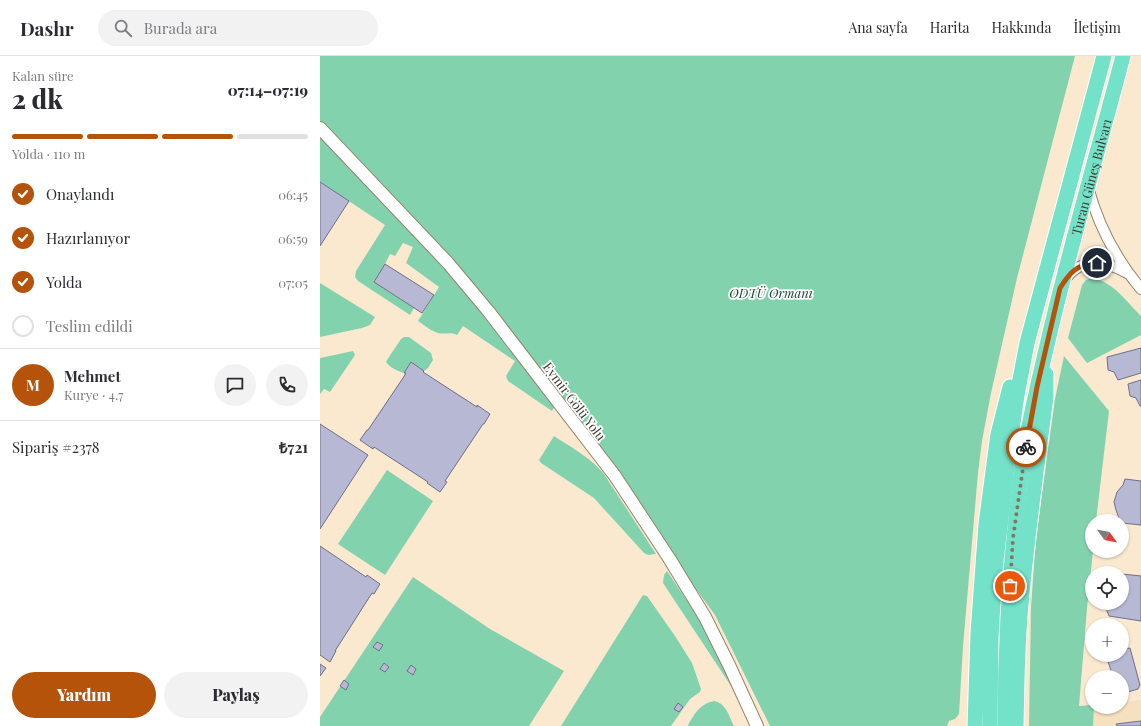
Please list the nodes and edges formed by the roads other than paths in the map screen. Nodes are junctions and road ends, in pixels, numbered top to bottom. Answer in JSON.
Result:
{"nodes":[{"id":1,"x":1104,"y":56,"type":"edge"},
{"id":2,"x":1123,"y":56,"type":"edge"},
{"id":3,"x":320,"y":128,"type":"edge"},
{"id":4,"x":1088,"y":186,"type":"junction"},
{"id":5,"x":1129,"y":274,"type":"junction"},
{"id":6,"x":1060,"y":288,"type":"junction"},
{"id":7,"x":1141,"y":289,"type":"edge"},
{"id":8,"x":1027,"y":343,"type":"junction"},
{"id":9,"x":1045,"y":351,"type":"junction"},
{"id":10,"x":758,"y":726,"type":"edge"},
{"id":11,"x":975,"y":726,"type":"edge"},
{"id":12,"x":990,"y":726,"type":"edge"},
{"id":13,"x":1005,"y":726,"type":"edge"},
{"id":14,"x":1016,"y":726,"type":"edge"}],
"edges":[{"from":1,"to":8,"type":"main road","name":"Turan Güneş Bulvarı"},
{"from":2,"to":4,"type":"main road","name":"Turan Güneş Bulvarı"},
{"from":3,"to":10,"type":"street","name":"Eymir Gölü Yolu"},
{"from":4,"to":5,"type":"street"},
{"from":4,"to":6,"type":"main road","name":"Turan Güneş Bulvarı"},
{"from":5,"to":6,"type":"street"},
{"from":5,"to":7,"type":"street"},
{"from":6,"to":9,"type":"main road","name":"Turan Güneş Bulvarı"},
{"from":8,"to":11,"type":"main road"},
{"from":8,"to":12,"type":"main road","name":"Turan Güneş Bulvarı"},
{"from":9,"to":13,"type":"main road","name":"Turan Güneş Bulvarı"},
{"from":9,"to":14,"type":"main road"}]}
